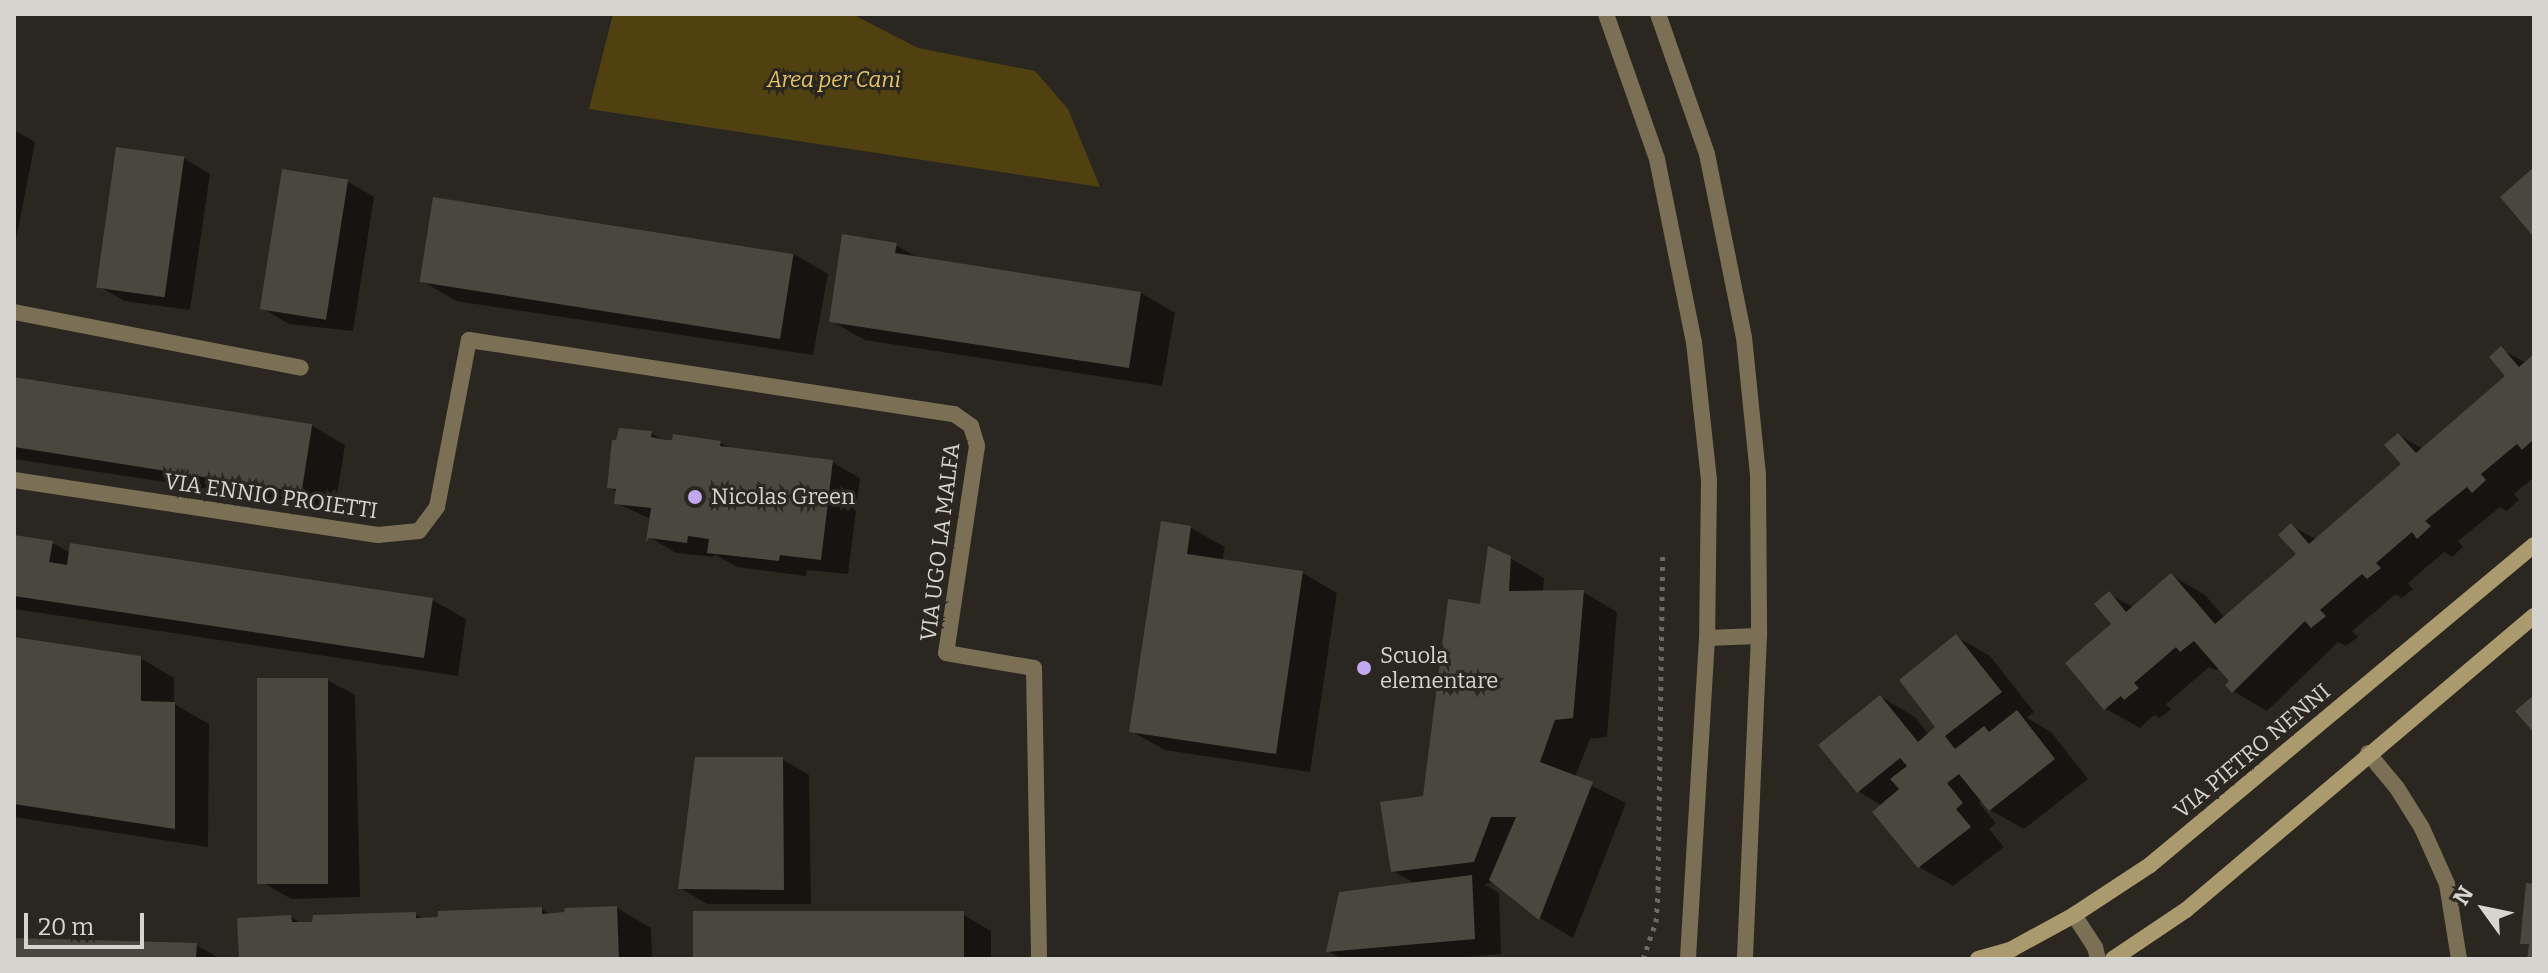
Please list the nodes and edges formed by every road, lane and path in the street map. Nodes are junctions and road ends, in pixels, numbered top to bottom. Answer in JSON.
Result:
{"nodes":[{"id":1,"x":1606,"y":14,"type":"edge"},
{"id":2,"x":1658,"y":14,"type":"edge"},
{"id":3,"x":14,"y":312,"type":"edge"},
{"id":4,"x":469,"y":340,"type":"joint"},
{"id":5,"x":301,"y":368,"type":"dead end"},
{"id":6,"x":14,"y":480,"type":"edge"},
{"id":7,"x":2534,"y":545,"type":"edge"},
{"id":8,"x":1663,"y":551,"type":"dead end"},
{"id":9,"x":2534,"y":616,"type":"edge"},
{"id":10,"x":1759,"y":636,"type":"junction"},
{"id":11,"x":1707,"y":638,"type":"junction"},
{"id":12,"x":2368,"y":753,"type":"junction"},
{"id":13,"x":2074,"y":915,"type":"junction"},
{"id":14,"x":1039,"y":959,"type":"edge"},
{"id":15,"x":1643,"y":959,"type":"edge"},
{"id":16,"x":1688,"y":959,"type":"edge"},
{"id":17,"x":1745,"y":959,"type":"edge"},
{"id":18,"x":1978,"y":959,"type":"edge"},
{"id":19,"x":2098,"y":959,"type":"edge"},
{"id":20,"x":2113,"y":959,"type":"edge"},
{"id":21,"x":2459,"y":959,"type":"edge"}],
"edges":[{"from":1,"to":11,"type":"street"},
{"from":2,"to":10,"type":"street"},
{"from":3,"to":5,"type":"street"},
{"from":4,"to":6,"type":"street","name":"VIA ENNIO PROIETTI"},
{"from":4,"to":14,"type":"street","name":"VIA UGO LA MALFA"},
{"from":7,"to":13,"type":"street","name":"VIA PIETRO NENNI"},
{"from":8,"to":15,"type":"path"},
{"from":9,"to":12,"type":"street"},
{"from":10,"to":11,"type":"street"},
{"from":10,"to":17,"type":"street"},
{"from":11,"to":16,"type":"street"},
{"from":12,"to":20,"type":"street"},
{"from":12,"to":21,"type":"street"},
{"from":13,"to":18,"type":"street","name":"VIA PIETRO NENNI"},
{"from":13,"to":19,"type":"street"}]}
